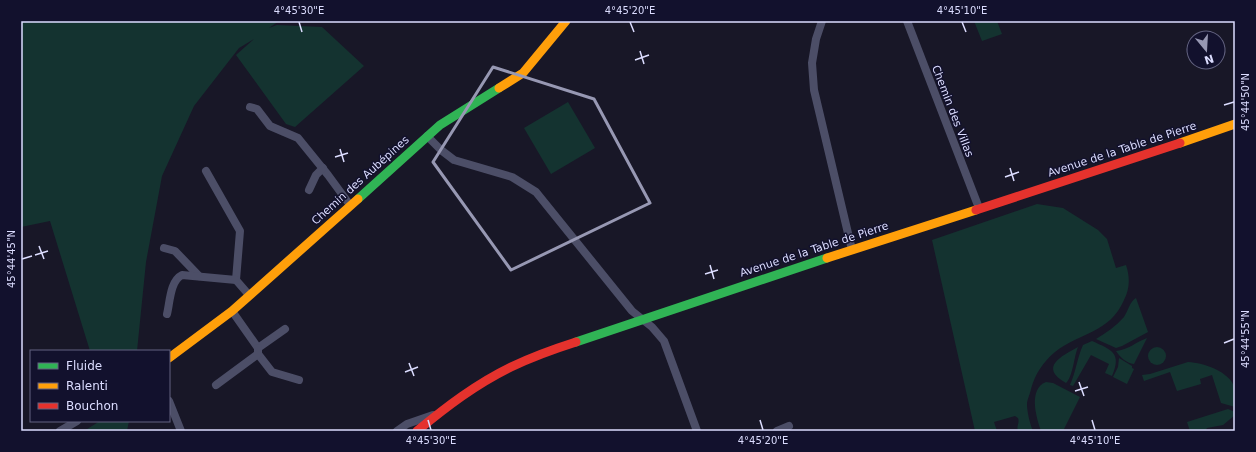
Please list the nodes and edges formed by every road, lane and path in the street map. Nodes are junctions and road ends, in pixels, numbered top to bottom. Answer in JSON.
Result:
{"nodes":[{"id":1,"x":566,"y":21,"type":"edge"},
{"id":2,"x":822,"y":21,"type":"edge"},
{"id":3,"x":907,"y":21,"type":"edge"},
{"id":4,"x":250,"y":107,"type":"dead end"},
{"id":5,"x":1235,"y":124,"type":"edge"},
{"id":6,"x":427,"y":136,"type":"junction"},
{"id":7,"x":323,"y":168,"type":"junction"},
{"id":8,"x":206,"y":170,"type":"dead end"},
{"id":9,"x":309,"y":190,"type":"dead end"},
{"id":10,"x":350,"y":205,"type":"junction"},
{"id":11,"x":979,"y":208,"type":"junction"},
{"id":12,"x":164,"y":248,"type":"dead end"},
{"id":13,"x":852,"y":250,"type":"junction"},
{"id":14,"x":185,"y":261,"type":"junction"},
{"id":15,"x":182,"y":275,"type":"junction"},
{"id":16,"x":199,"y":276,"type":"junction"},
{"id":17,"x":236,"y":280,"type":"junction"},
{"id":18,"x":249,"y":295,"type":"junction"},
{"id":19,"x":232,"y":311,"type":"junction"},
{"id":20,"x":167,"y":314,"type":"dead end"},
{"id":21,"x":642,"y":319,"type":"junction"},
{"id":22,"x":285,"y":329,"type":"dead end"},
{"id":23,"x":258,"y":351,"type":"junction"},
{"id":24,"x":170,"y":357,"type":"edge"},
{"id":25,"x":299,"y":380,"type":"dead end"},
{"id":26,"x":216,"y":385,"type":"dead end"},
{"id":27,"x":170,"y":404,"type":"edge"},
{"id":28,"x":437,"y":414,"type":"junction"},
{"id":29,"x":75,"y":422,"type":"edge"},
{"id":30,"x":789,"y":426,"type":"dead end"},
{"id":31,"x":60,"y":431,"type":"edge"},
{"id":32,"x":181,"y":431,"type":"edge"},
{"id":33,"x":397,"y":431,"type":"edge"},
{"id":34,"x":416,"y":431,"type":"edge"},
{"id":35,"x":697,"y":431,"type":"edge"},
{"id":36,"x":777,"y":431,"type":"edge"}],
"edges":[{"from":1,"to":6,"type":"main road","name":"Chemin des Aubépines"},
{"from":2,"to":13,"type":"street"},
{"from":3,"to":11,"type":"street","name":"Chemin des Villas"},
{"from":4,"to":7,"type":"street"},
{"from":5,"to":11,"type":"main road","name":"Avenue de la Table de Pierre"},
{"from":6,"to":10,"type":"main road","name":"Chemin des Aubépines"},
{"from":6,"to":21,"type":"street"},
{"from":7,"to":9,"type":"street"},
{"from":7,"to":10,"type":"street"},
{"from":8,"to":17,"type":"street"},
{"from":10,"to":18,"type":"main road","name":"Chemin des Aubépines"},
{"from":11,"to":13,"type":"main road","name":"Avenue de la Table de Pierre"},
{"from":12,"to":14,"type":"street"},
{"from":13,"to":21,"type":"main road","name":"Avenue de la Table de Pierre"},
{"from":14,"to":15,"type":"street"},
{"from":14,"to":16,"type":"street"},
{"from":15,"to":16,"type":"street"},
{"from":15,"to":20,"type":"street"},
{"from":16,"to":17,"type":"street"},
{"from":17,"to":18,"type":"street"},
{"from":18,"to":19,"type":"main road","name":"Chemin des Aubépines"},
{"from":19,"to":23,"type":"street"},
{"from":19,"to":24,"type":"main road","name":"Chemin des Aubépines"},
{"from":21,"to":28,"type":"main road","name":"Avenue de la Table de Pierre"},
{"from":21,"to":35,"type":"street"},
{"from":22,"to":23,"type":"street"},
{"from":23,"to":25,"type":"street"},
{"from":23,"to":26,"type":"street"},
{"from":27,"to":32,"type":"street"},
{"from":28,"to":33,"type":"street"},
{"from":28,"to":34,"type":"main road","name":"Avenue de la Table de Pierre"},
{"from":29,"to":31,"type":"street"},
{"from":30,"to":36,"type":"street"}]}
